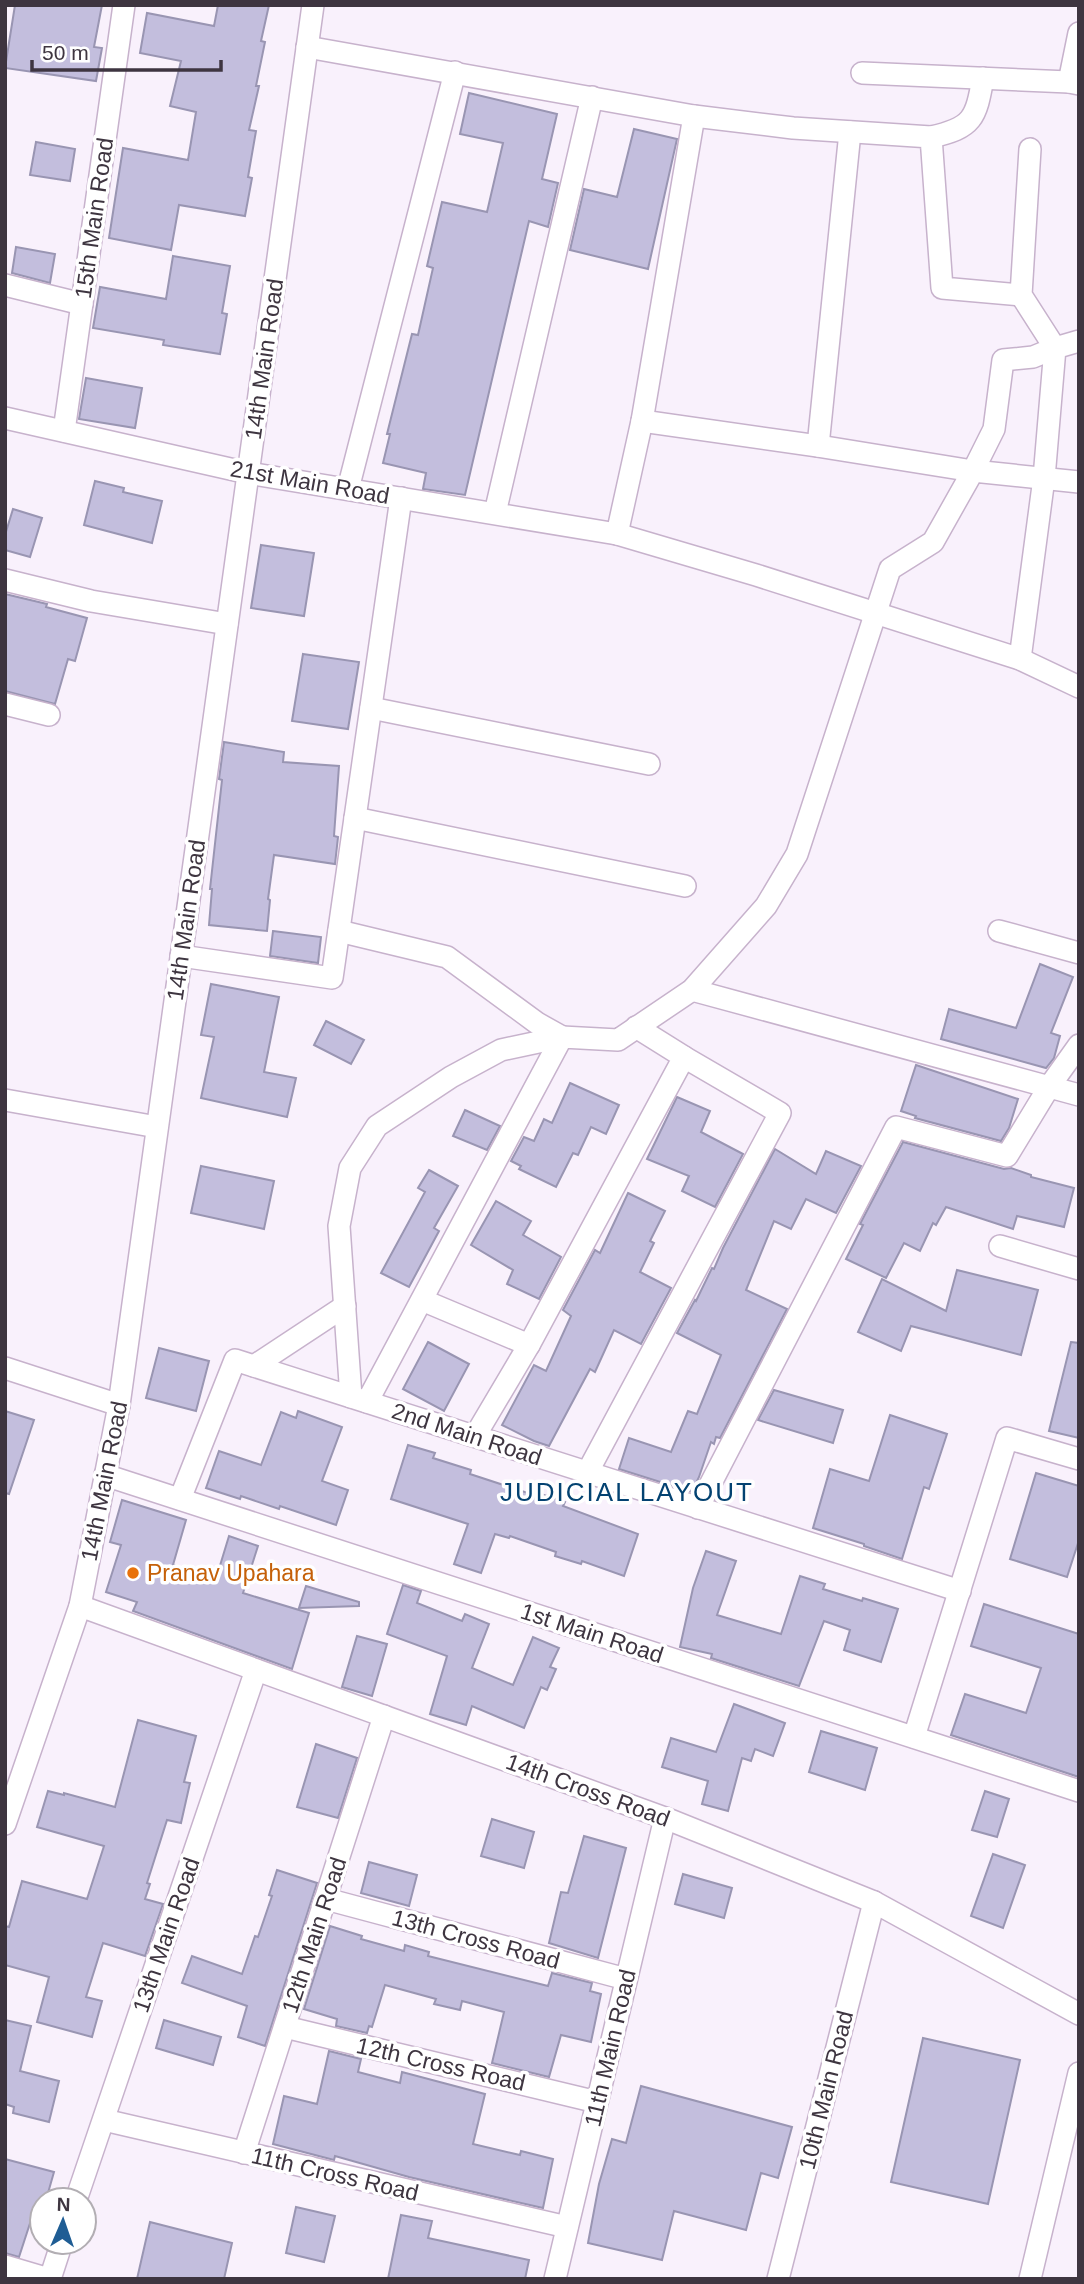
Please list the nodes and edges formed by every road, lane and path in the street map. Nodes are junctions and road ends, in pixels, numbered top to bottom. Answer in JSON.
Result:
{"nodes":[{"id":1,"x":124,"y":5,"type":"edge"},
{"id":2,"x":313,"y":5,"type":"edge"},
{"id":3,"x":1079,"y":33,"type":"edge"},
{"id":4,"x":307,"y":47,"type":"junction"},
{"id":5,"x":455,"y":72,"type":"junction"},
{"id":6,"x":862,"y":73,"type":"dead end"},
{"id":7,"x":984,"y":78,"type":"junction"},
{"id":8,"x":1074,"y":83,"type":"edge"},
{"id":9,"x":592,"y":97,"type":"junction"},
{"id":10,"x":694,"y":116,"type":"junction"},
{"id":11,"x":850,"y":132,"type":"junction"},
{"id":12,"x":931,"y":137,"type":"junction"},
{"id":13,"x":1030,"y":149,"type":"dead end"},
{"id":14,"x":5,"y":285,"type":"edge"},
{"id":15,"x":1021,"y":295,"type":"junction"},
{"id":16,"x":82,"y":304,"type":"junction"},
{"id":17,"x":1079,"y":341,"type":"edge"},
{"id":18,"x":1055,"y":348,"type":"junction"},
{"id":19,"x":5,"y":418,"type":"edge"},
{"id":20,"x":642,"y":422,"type":"junction"},
{"id":21,"x":64,"y":431,"type":"junction"},
{"id":22,"x":818,"y":446,"type":"junction"},
{"id":23,"x":973,"y":471,"type":"junction"},
{"id":24,"x":248,"y":473,"type":"junction"},
{"id":25,"x":1044,"y":478,"type":"junction"},
{"id":26,"x":1079,"y":482,"type":"edge"},
{"id":27,"x":348,"y":489,"type":"junction"},
{"id":28,"x":401,"y":498,"type":"junction"},
{"id":29,"x":495,"y":513,"type":"junction"},
{"id":30,"x":617,"y":534,"type":"junction"},
{"id":31,"x":5,"y":580,"type":"edge"},
{"id":32,"x":875,"y":614,"type":"junction"},
{"id":33,"x":227,"y":624,"type":"junction"},
{"id":34,"x":1020,"y":659,"type":"junction"},
{"id":35,"x":1079,"y":687,"type":"edge"},
{"id":36,"x":5,"y":704,"type":"edge"},
{"id":37,"x":371,"y":708,"type":"junction"},
{"id":38,"x":49,"y":715,"type":"dead end"},
{"id":39,"x":649,"y":764,"type":"dead end"},
{"id":40,"x":355,"y":818,"type":"junction"},
{"id":41,"x":685,"y":886,"type":"dead end"},
{"id":42,"x":339,"y":931,"type":"junction"},
{"id":43,"x":999,"y":931,"type":"dead end"},
{"id":44,"x":1079,"y":953,"type":"edge"},
{"id":45,"x":181,"y":956,"type":"junction"},
{"id":46,"x":692,"y":990,"type":"junction"},
{"id":47,"x":636,"y":1027,"type":"junction"},
{"id":48,"x":562,"y":1037,"type":"junction"},
{"id":49,"x":1079,"y":1045,"type":"edge"},
{"id":50,"x":684,"y":1057,"type":"junction"},
{"id":51,"x":1049,"y":1087,"type":"junction"},
{"id":52,"x":1079,"y":1095,"type":"edge"},
{"id":53,"x":5,"y":1100,"type":"edge"},
{"id":54,"x":157,"y":1128,"type":"junction"},
{"id":55,"x":1000,"y":1246,"type":"dead end"},
{"id":56,"x":1079,"y":1269,"type":"edge"},
{"id":57,"x":422,"y":1300,"type":"junction"},
{"id":58,"x":345,"y":1306,"type":"junction"},
{"id":59,"x":529,"y":1345,"type":"junction"},
{"id":60,"x":254,"y":1366,"type":"junction"},
{"id":61,"x":5,"y":1368,"type":"edge"},
{"id":62,"x":359,"y":1400,"type":"junction"},
{"id":63,"x":119,"y":1405,"type":"junction"},
{"id":64,"x":475,"y":1436,"type":"junction"},
{"id":65,"x":1079,"y":1459,"type":"edge"},
{"id":66,"x":587,"y":1473,"type":"junction"},
{"id":67,"x":106,"y":1475,"type":"junction"},
{"id":68,"x":180,"y":1499,"type":"junction"},
{"id":69,"x":698,"y":1508,"type":"junction"},
{"id":70,"x":960,"y":1591,"type":"junction"},
{"id":71,"x":80,"y":1606,"type":"junction"},
{"id":72,"x":256,"y":1670,"type":"junction"},
{"id":73,"x":384,"y":1716,"type":"junction"},
{"id":74,"x":914,"y":1737,"type":"junction"},
{"id":75,"x":1079,"y":1791,"type":"edge"},
{"id":76,"x":665,"y":1818,"type":"junction"},
{"id":77,"x":5,"y":1824,"type":"edge"},
{"id":78,"x":326,"y":1899,"type":"junction"},
{"id":79,"x":874,"y":1902,"type":"junction"},
{"id":80,"x":626,"y":1979,"type":"junction"},
{"id":81,"x":1079,"y":2014,"type":"edge"},
{"id":82,"x":285,"y":2027,"type":"junction"},
{"id":83,"x":1079,"y":2073,"type":"edge"},
{"id":84,"x":597,"y":2102,"type":"junction"},
{"id":85,"x":104,"y":2120,"type":"junction"},
{"id":86,"x":244,"y":2153,"type":"junction"},
{"id":87,"x":81,"y":2186,"type":"edge"},
{"id":88,"x":567,"y":2227,"type":"junction"},
{"id":89,"x":57,"y":2256,"type":"edge"},
{"id":90,"x":5,"y":2266,"type":"edge"},
{"id":91,"x":49,"y":2279,"type":"edge"},
{"id":92,"x":555,"y":2279,"type":"edge"},
{"id":93,"x":778,"y":2279,"type":"edge"},
{"id":94,"x":1030,"y":2279,"type":"edge"}],
"edges":[{"from":1,"to":16,"type":"street","name":"15th Main Road"},
{"from":2,"to":4,"type":"street","name":"14th Main Road"},
{"from":3,"to":8,"type":"street"},
{"from":4,"to":5,"type":"street"},
{"from":4,"to":24,"type":"street","name":"14th Main Road"},
{"from":5,"to":9,"type":"street"},
{"from":5,"to":27,"type":"street"},
{"from":6,"to":7,"type":"street"},
{"from":7,"to":8,"type":"street"},
{"from":7,"to":12,"type":"street"},
{"from":9,"to":10,"type":"street"},
{"from":9,"to":29,"type":"street"},
{"from":10,"to":11,"type":"street"},
{"from":10,"to":20,"type":"street"},
{"from":11,"to":12,"type":"street"},
{"from":11,"to":22,"type":"street"},
{"from":12,"to":15,"type":"street"},
{"from":13,"to":15,"type":"street"},
{"from":14,"to":16,"type":"street"},
{"from":15,"to":18,"type":"street"},
{"from":16,"to":21,"type":"street","name":"15th Main Road"},
{"from":17,"to":18,"type":"street"},
{"from":18,"to":23,"type":"street"},
{"from":18,"to":25,"type":"street"},
{"from":19,"to":21,"type":"street","name":"21st Main Road"},
{"from":20,"to":22,"type":"street"},
{"from":20,"to":30,"type":"street"},
{"from":21,"to":24,"type":"street","name":"21st Main Road"},
{"from":22,"to":23,"type":"street"},
{"from":23,"to":25,"type":"street"},
{"from":23,"to":32,"type":"street"},
{"from":24,"to":27,"type":"street","name":"21st Main Road"},
{"from":24,"to":33,"type":"street","name":"14th Main Road"},
{"from":25,"to":26,"type":"street"},
{"from":25,"to":34,"type":"street"},
{"from":27,"to":28,"type":"street","name":"21st Main Road"},
{"from":28,"to":29,"type":"street","name":"21st Main Road"},
{"from":28,"to":37,"type":"street"},
{"from":29,"to":30,"type":"street","name":"21st Main Road"},
{"from":30,"to":32,"type":"street","name":"21st Main Road"},
{"from":31,"to":33,"type":"street"},
{"from":32,"to":34,"type":"street","name":"21st Main Road"},
{"from":32,"to":46,"type":"street"},
{"from":33,"to":45,"type":"street","name":"14th Main Road"},
{"from":34,"to":35,"type":"street","name":"21st Main Road"},
{"from":36,"to":38,"type":"street"},
{"from":37,"to":39,"type":"street"},
{"from":37,"to":40,"type":"street"},
{"from":40,"to":41,"type":"street"},
{"from":40,"to":42,"type":"street"},
{"from":42,"to":45,"type":"street"},
{"from":42,"to":48,"type":"street"},
{"from":43,"to":44,"type":"street"},
{"from":45,"to":54,"type":"street","name":"14th Main Road"},
{"from":46,"to":47,"type":"street"},
{"from":46,"to":51,"type":"street"},
{"from":47,"to":48,"type":"street"},
{"from":47,"to":50,"type":"street"},
{"from":48,"to":57,"type":"street"},
{"from":48,"to":58,"type":"street"},
{"from":49,"to":51,"type":"street"},
{"from":50,"to":59,"type":"street"},
{"from":50,"to":66,"type":"street"},
{"from":51,"to":52,"type":"street"},
{"from":51,"to":69,"type":"street"},
{"from":53,"to":54,"type":"street"},
{"from":54,"to":63,"type":"street","name":"14th Main Road"},
{"from":55,"to":56,"type":"street"},
{"from":57,"to":59,"type":"street"},
{"from":57,"to":62,"type":"street"},
{"from":58,"to":60,"type":"street"},
{"from":58,"to":62,"type":"street"},
{"from":59,"to":64,"type":"street"},
{"from":60,"to":62,"type":"street","name":"2nd Main Road"},
{"from":60,"to":68,"type":"street"},
{"from":61,"to":63,"type":"street"},
{"from":62,"to":64,"type":"street","name":"2nd Main Road"},
{"from":63,"to":67,"type":"street","name":"14th Main Road"},
{"from":64,"to":66,"type":"street","name":"2nd Main Road"},
{"from":65,"to":70,"type":"street"},
{"from":66,"to":69,"type":"street","name":"2nd Main Road"},
{"from":67,"to":68,"type":"street","name":"1st Main Road"},
{"from":67,"to":71,"type":"street","name":"14th Main Road"},
{"from":68,"to":74,"type":"street","name":"1st Main Road"},
{"from":69,"to":70,"type":"street","name":"2nd Main Road"},
{"from":70,"to":74,"type":"street"},
{"from":71,"to":72,"type":"street","name":"14th Cross Road"},
{"from":71,"to":77,"type":"street","name":"14th Main Road"},
{"from":72,"to":73,"type":"street","name":"14th Cross Road"},
{"from":72,"to":85,"type":"street","name":"13th Main Road"},
{"from":73,"to":76,"type":"street","name":"14th Cross Road"},
{"from":73,"to":78,"type":"street","name":"12th Main Road"},
{"from":74,"to":75,"type":"street","name":"1st Main Road"},
{"from":76,"to":79,"type":"street","name":"14th Cross Road"},
{"from":76,"to":80,"type":"street","name":"11th Main Road"},
{"from":78,"to":80,"type":"street","name":"13th Cross Road"},
{"from":78,"to":82,"type":"street","name":"12th Main Road"},
{"from":79,"to":81,"type":"street","name":"14th Cross Road"},
{"from":79,"to":93,"type":"street","name":"10th Main Road"},
{"from":80,"to":84,"type":"street","name":"11th Main Road"},
{"from":82,"to":84,"type":"street","name":"12th Cross Road"},
{"from":82,"to":86,"type":"street","name":"12th Main Road"},
{"from":83,"to":94,"type":"street"},
{"from":84,"to":88,"type":"street","name":"11th Main Road"},
{"from":85,"to":86,"type":"street","name":"11th Cross Road"},
{"from":85,"to":87,"type":"street","name":"13th Main Road"},
{"from":86,"to":88,"type":"street","name":"11th Cross Road"},
{"from":88,"to":92,"type":"street","name":"11th Main Road"},
{"from":89,"to":91,"type":"street"},
{"from":90,"to":91,"type":"street"}]}
